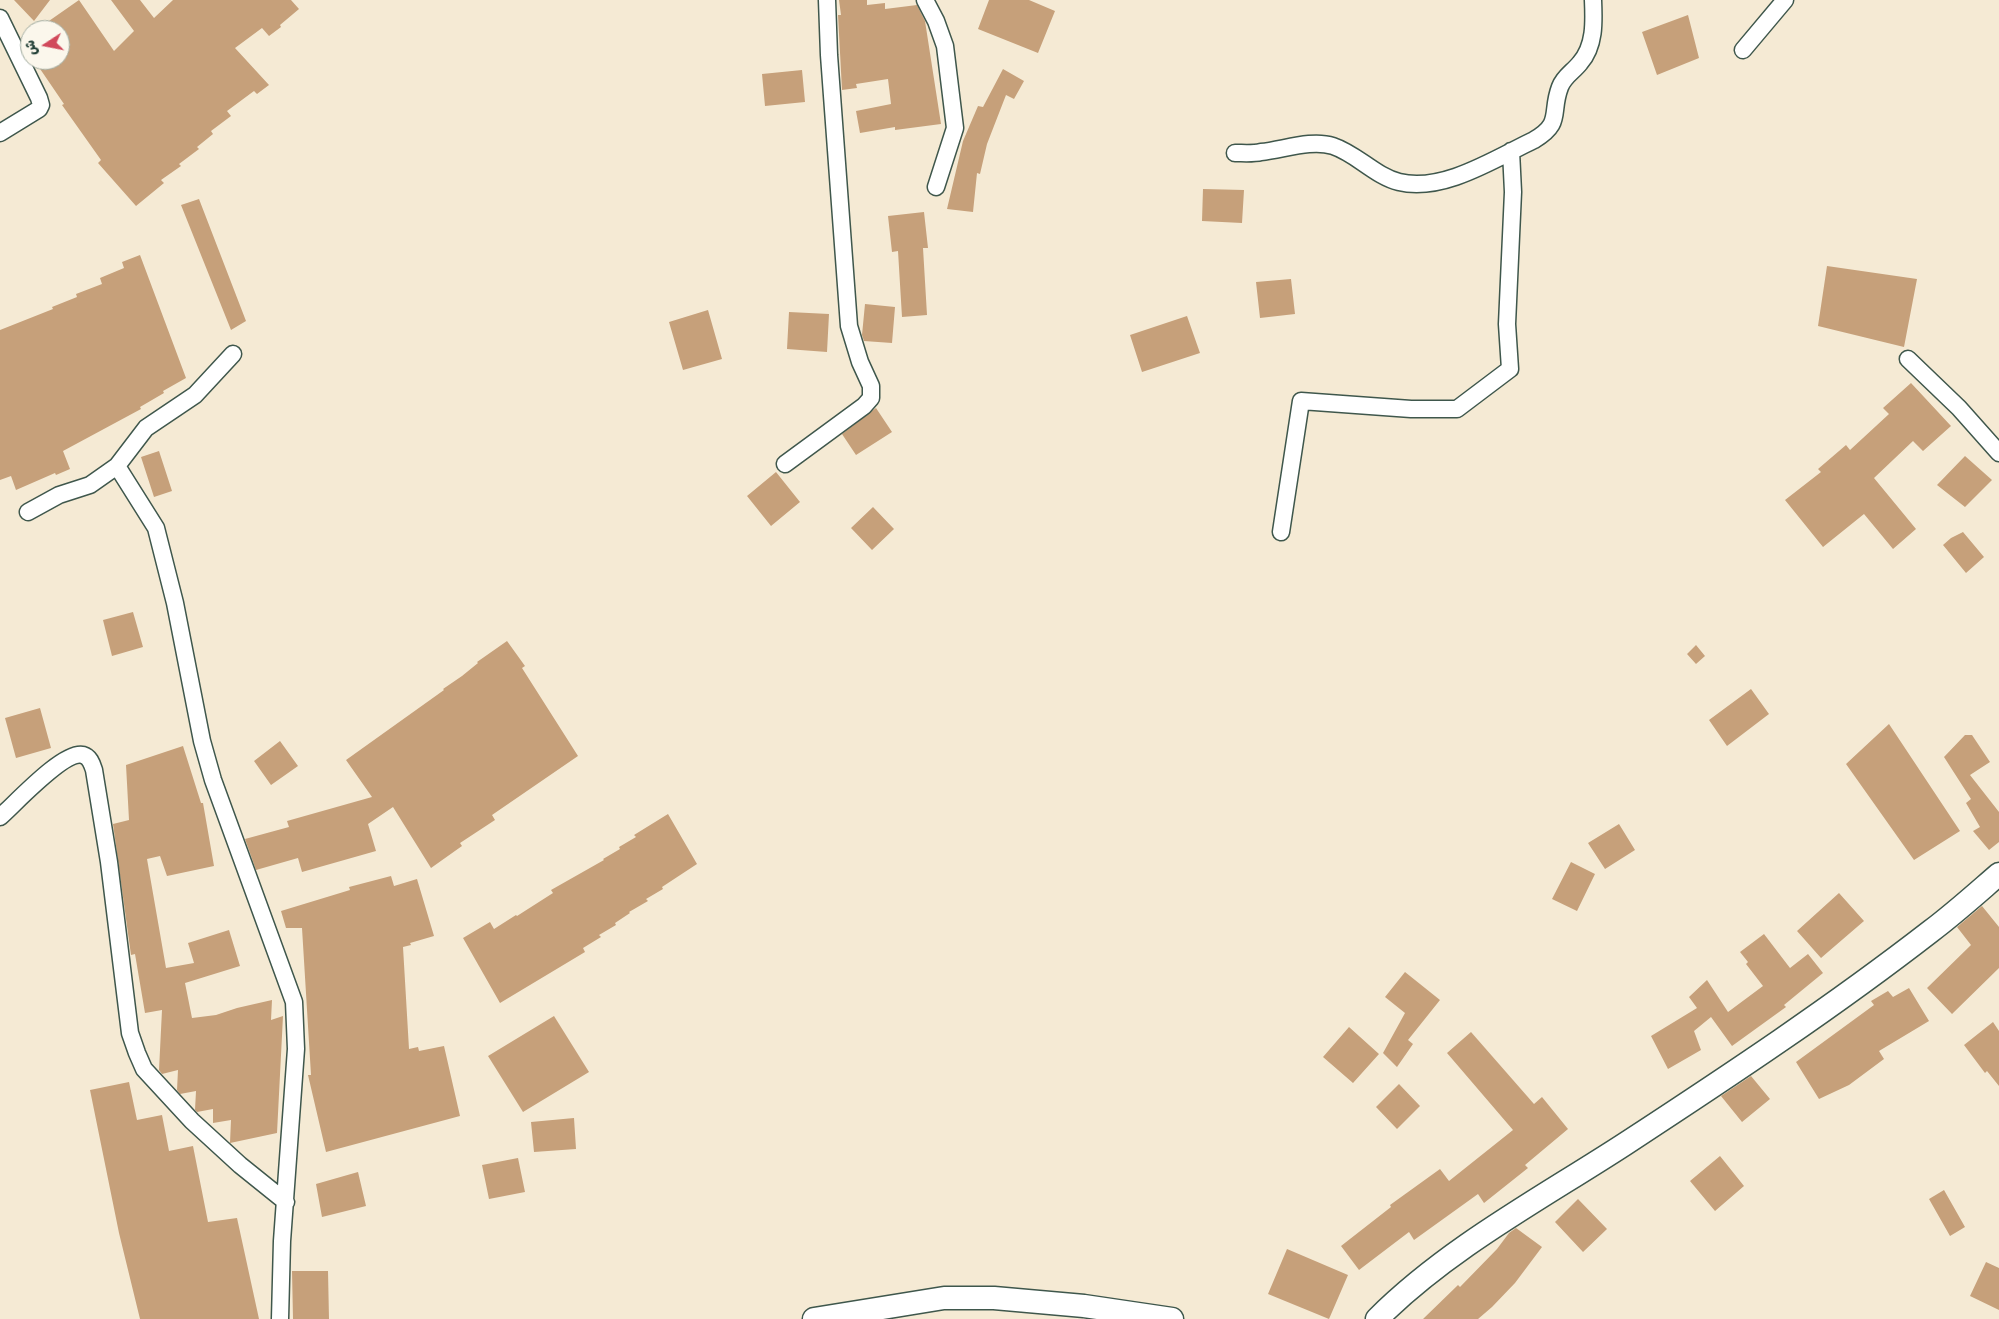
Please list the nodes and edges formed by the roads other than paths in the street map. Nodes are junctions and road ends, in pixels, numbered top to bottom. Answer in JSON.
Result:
{"nodes":[{"id":1,"x":827,"y":0,"type":"edge"},
{"id":2,"x":925,"y":0,"type":"edge"},
{"id":3,"x":1592,"y":0,"type":"edge"},
{"id":4,"x":1785,"y":0,"type":"edge"},
{"id":5,"x":0,"y":18,"type":"edge"},
{"id":6,"x":1742,"y":50,"type":"dead end"},
{"id":7,"x":0,"y":133,"type":"edge"},
{"id":8,"x":1511,"y":151,"type":"junction"},
{"id":9,"x":1235,"y":153,"type":"dead end"},
{"id":10,"x":936,"y":188,"type":"dead end"},
{"id":11,"x":233,"y":354,"type":"dead end"},
{"id":12,"x":1908,"y":359,"type":"dead end"},
{"id":13,"x":1999,"y":453,"type":"edge"},
{"id":14,"x":784,"y":464,"type":"dead end"},
{"id":15,"x":117,"y":466,"type":"junction"},
{"id":16,"x":28,"y":512,"type":"dead end"},
{"id":17,"x":1281,"y":532,"type":"dead end"},
{"id":18,"x":0,"y":817,"type":"edge"},
{"id":19,"x":1999,"y":874,"type":"edge"},
{"id":20,"x":286,"y":1202,"type":"junction"},
{"id":21,"x":280,"y":1319,"type":"edge"},
{"id":22,"x":814,"y":1319,"type":"edge"},
{"id":23,"x":1172,"y":1319,"type":"edge"},
{"id":24,"x":1378,"y":1319,"type":"edge"}],
"edges":[{"from":1,"to":14,"type":"street"},
{"from":2,"to":10,"type":"street"},
{"from":3,"to":8,"type":"street"},
{"from":4,"to":6,"type":"street"},
{"from":5,"to":7,"type":"street"},
{"from":8,"to":9,"type":"street"},
{"from":8,"to":17,"type":"street"},
{"from":11,"to":15,"type":"street"},
{"from":12,"to":13,"type":"street"},
{"from":15,"to":16,"type":"street"},
{"from":15,"to":20,"type":"street"},
{"from":18,"to":20,"type":"street"},
{"from":19,"to":24,"type":"main road"},
{"from":20,"to":21,"type":"street"},
{"from":22,"to":23,"type":"main road"}]}
